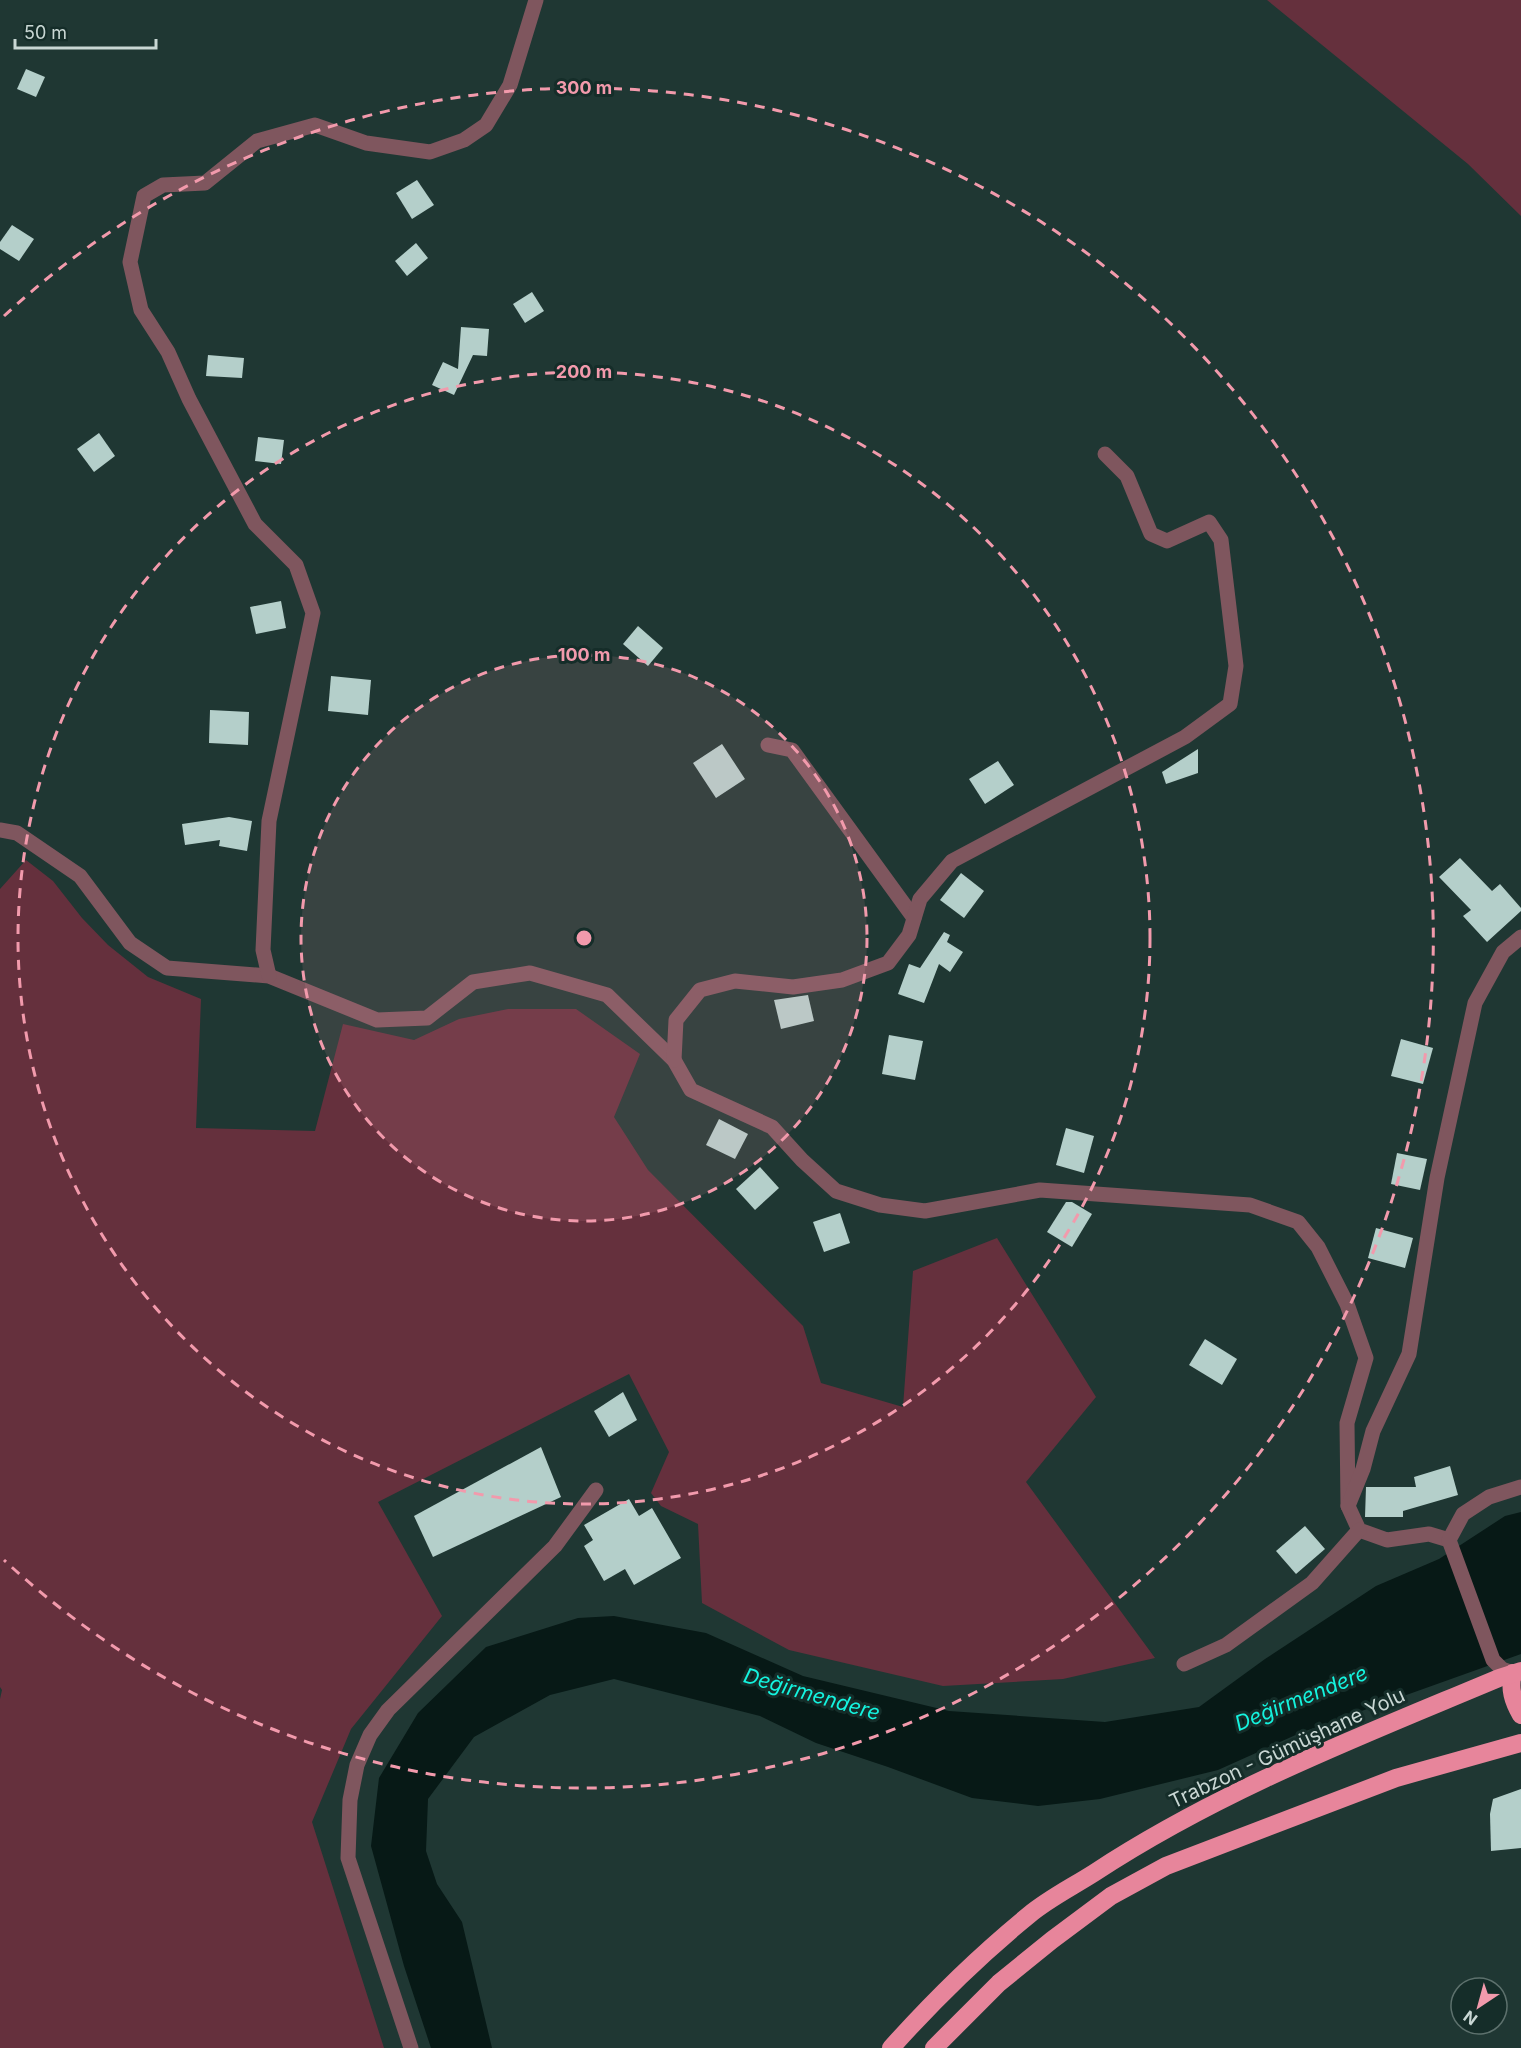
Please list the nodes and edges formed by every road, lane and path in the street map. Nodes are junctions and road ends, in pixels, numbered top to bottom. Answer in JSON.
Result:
{"nodes":[{"id":1,"x":536,"y":0,"type":"edge"},
{"id":2,"x":1105,"y":454,"type":"dead end"},
{"id":3,"x":768,"y":745,"type":"dead end"},
{"id":4,"x":0,"y":830,"type":"edge"},
{"id":5,"x":914,"y":918,"type":"junction"},
{"id":6,"x":1521,"y":937,"type":"edge"},
{"id":7,"x":268,"y":976,"type":"junction"},
{"id":8,"x":674,"y":1060,"type":"junction"},
{"id":9,"x":1521,"y":1487,"type":"edge"},
{"id":10,"x":596,"y":1490,"type":"dead end"},
{"id":11,"x":1348,"y":1506,"type":"junction"},
{"id":12,"x":1359,"y":1530,"type":"junction"},
{"id":13,"x":1449,"y":1540,"type":"junction"},
{"id":14,"x":1184,"y":1664,"type":"dead end"},
{"id":15,"x":1517,"y":1672,"type":"edge"},
{"id":16,"x":1521,"y":1715,"type":"edge"},
{"id":17,"x":1521,"y":1743,"type":"edge"},
{"id":18,"x":411,"y":2048,"type":"edge"},
{"id":19,"x":891,"y":2048,"type":"edge"},
{"id":20,"x":934,"y":2048,"type":"edge"}],
"edges":[{"from":1,"to":7,"type":"street"},
{"from":2,"to":5,"type":"street"},
{"from":3,"to":5,"type":"street"},
{"from":4,"to":7,"type":"street"},
{"from":5,"to":8,"type":"street"},
{"from":6,"to":11,"type":"street"},
{"from":7,"to":8,"type":"street"},
{"from":8,"to":11,"type":"street"},
{"from":9,"to":13,"type":"street"},
{"from":10,"to":18,"type":"street"},
{"from":11,"to":12,"type":"street"},
{"from":12,"to":13,"type":"street"},
{"from":12,"to":14,"type":"street"},
{"from":13,"to":15,"type":"street"},
{"from":15,"to":16,"type":"highway"},
{"from":15,"to":19,"type":"highway","name":"Trabzon - Gümüşhane Yolu"},
{"from":17,"to":20,"type":"highway"}]}
